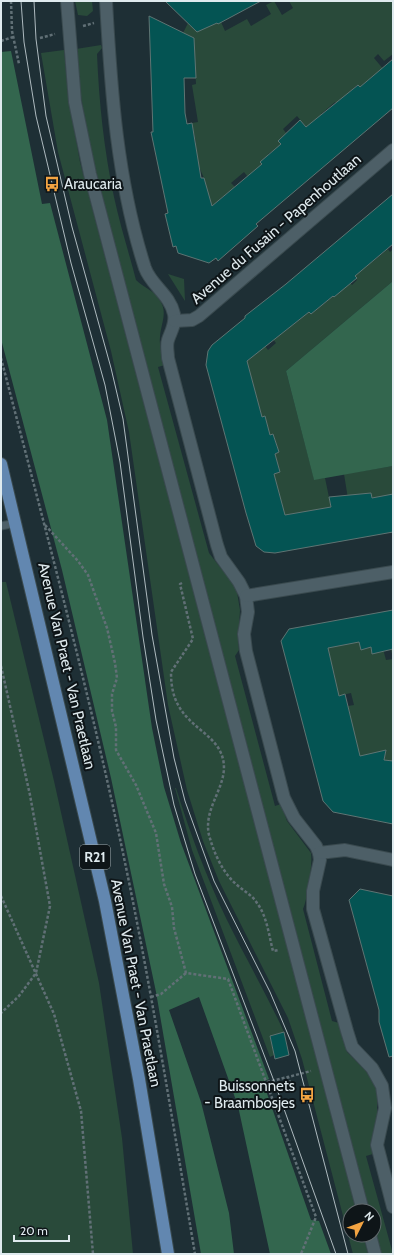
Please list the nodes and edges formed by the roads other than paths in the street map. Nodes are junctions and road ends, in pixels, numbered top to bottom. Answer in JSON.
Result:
{"nodes":[{"id":1,"x":67,"y":1,"type":"edge"},
{"id":2,"x":106,"y":1,"type":"edge"},
{"id":3,"x":393,"y":150,"type":"edge"},
{"id":4,"x":175,"y":321,"type":"junction"},
{"id":5,"x":1,"y":464,"type":"edge"},
{"id":6,"x":16,"y":523,"type":"junction"},
{"id":7,"x":1,"y":526,"type":"edge"},
{"id":8,"x":393,"y":572,"type":"edge"},
{"id":9,"x":246,"y":596,"type":"junction"},
{"id":10,"x":319,"y":853,"type":"junction"},
{"id":11,"x":393,"y":860,"type":"edge"},
{"id":12,"x":387,"y":1085,"type":"edge"},
{"id":13,"x":361,"y":1203,"type":"edge"},
{"id":14,"x":393,"y":1207,"type":"edge"},
{"id":15,"x":372,"y":1243,"type":"edge"},
{"id":16,"x":168,"y":1254,"type":"edge"},
{"id":17,"x":374,"y":1254,"type":"edge"}],
"edges":[{"from":1,"to":13,"type":"street"},
{"from":2,"to":4,"type":"street"},
{"from":3,"to":4,"type":"street","name":"Avenue du Fusain - Papenhoutlaan"},
{"from":4,"to":9,"type":"street"},
{"from":5,"to":6,"type":"main road","name":"Avenue Van Praet - Van Praetlaan","number":"R21"},
{"from":6,"to":7,"type":"lane"},
{"from":6,"to":16,"type":"main road","name":"Avenue Van Praet - Van Praetlaan","number":"R21"},
{"from":8,"to":9,"type":"street"},
{"from":9,"to":10,"type":"street"},
{"from":10,"to":11,"type":"street"},
{"from":10,"to":12,"type":"street"},
{"from":12,"to":14,"type":"street"},
{"from":15,"to":17,"type":"street"}]}
